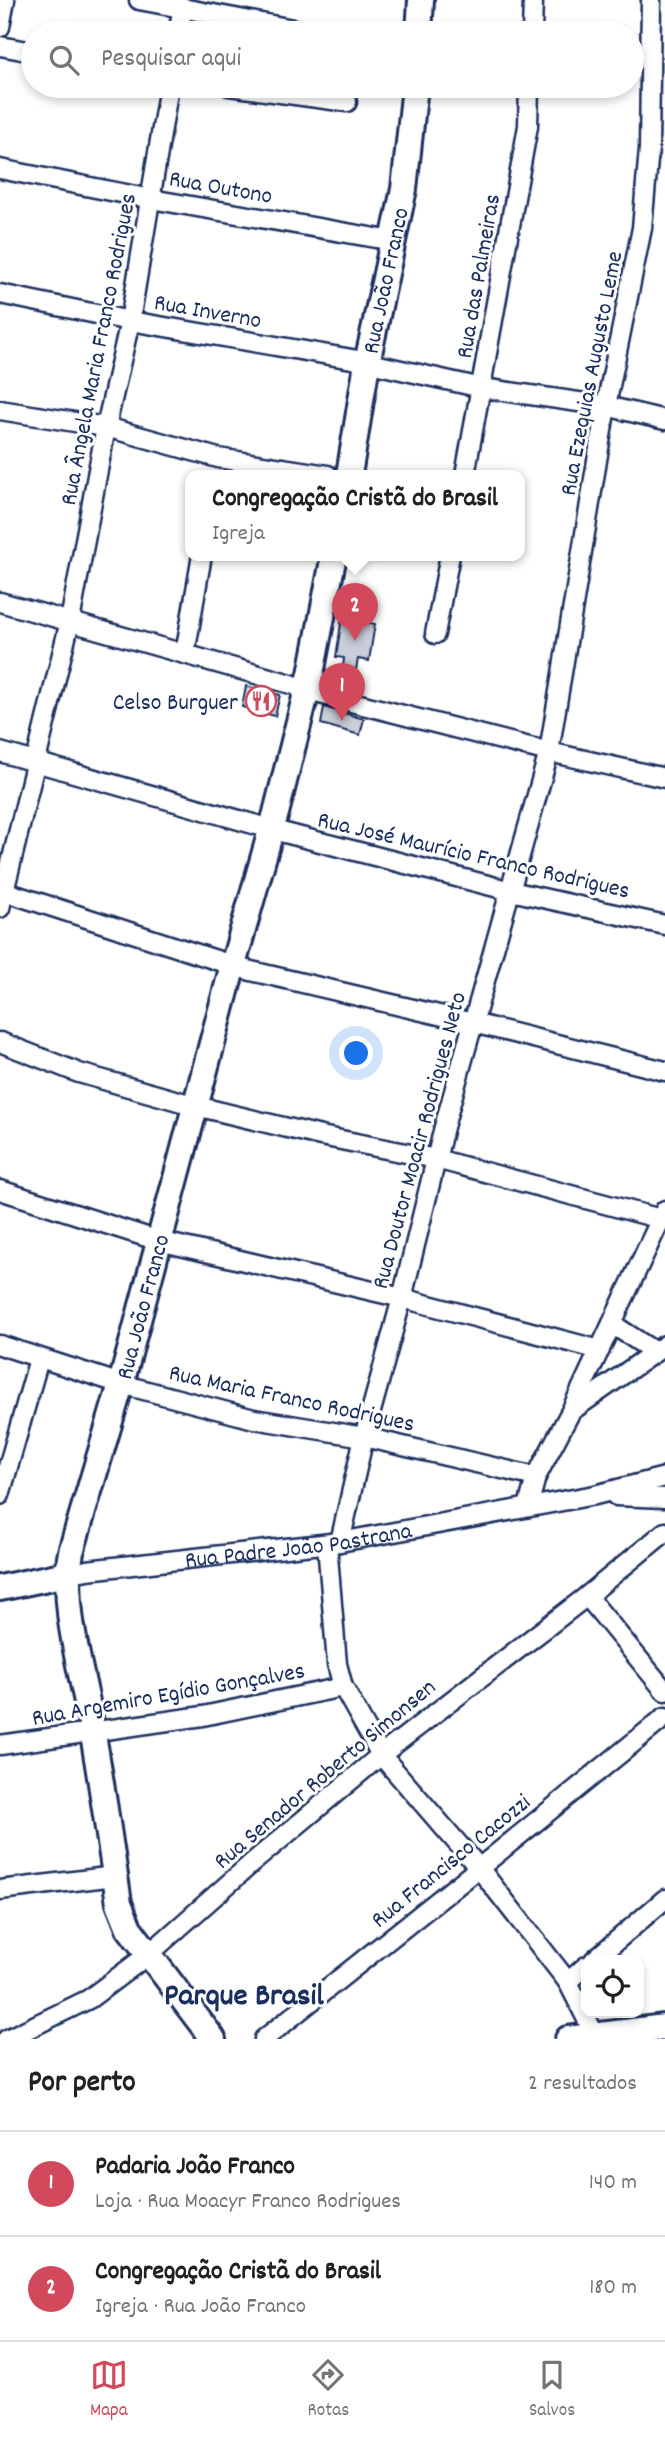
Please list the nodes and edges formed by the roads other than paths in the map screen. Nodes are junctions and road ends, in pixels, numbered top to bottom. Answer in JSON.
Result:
{"nodes":[{"id":1,"x":5,"y":0,"type":"edge"},
{"id":2,"x":139,"y":0,"type":"edge"},
{"id":3,"x":421,"y":0,"type":"edge"},
{"id":4,"x":533,"y":0,"type":"edge"},
{"id":5,"x":651,"y":0,"type":"edge"},
{"id":6,"x":183,"y":7,"type":"junction"},
{"id":7,"x":180,"y":21,"type":"edge"},
{"id":8,"x":254,"y":21,"type":"edge"},
{"id":9,"x":420,"y":21,"type":"edge"},
{"id":10,"x":532,"y":21,"type":"edge"},
{"id":11,"x":0,"y":27,"type":"edge"},
{"id":12,"x":0,"y":46,"type":"edge"},
{"id":13,"x":21,"y":50,"type":"edge"},
{"id":14,"x":167,"y":98,"type":"edge"},
{"id":15,"x":318,"y":98,"type":"edge"},
{"id":16,"x":414,"y":98,"type":"edge"},
{"id":17,"x":529,"y":98,"type":"edge"},
{"id":18,"x":347,"y":102,"type":"dead end"},
{"id":19,"x":0,"y":169,"type":"edge"},
{"id":20,"x":150,"y":199,"type":"junction"},
{"id":21,"x":393,"y":241,"type":"junction"},
{"id":22,"x":0,"y":294,"type":"edge"},
{"id":23,"x":130,"y":321,"type":"junction"},
{"id":24,"x":367,"y":363,"type":"junction"},
{"id":25,"x":482,"y":388,"type":"junction"},
{"id":26,"x":606,"y":406,"type":"junction"},
{"id":27,"x":0,"y":411,"type":"edge"},
{"id":28,"x":665,"y":420,"type":"edge"},
{"id":29,"x":106,"y":427,"type":"junction"},
{"id":30,"x":217,"y":467,"type":"edge"},
{"id":31,"x":259,"y":470,"type":"edge"},
{"id":32,"x":350,"y":470,"type":"edge"},
{"id":33,"x":467,"y":470,"type":"edge"},
{"id":34,"x":201,"y":561,"type":"edge"},
{"id":35,"x":333,"y":561,"type":"edge"},
{"id":36,"x":449,"y":561,"type":"edge"},
{"id":37,"x":0,"y":603,"type":"edge"},
{"id":38,"x":70,"y":621,"type":"junction"},
{"id":39,"x":435,"y":634,"type":"dead end"},
{"id":40,"x":185,"y":654,"type":"junction"},
{"id":41,"x":307,"y":690,"type":"junction"},
{"id":42,"x":0,"y":752,"type":"edge"},
{"id":43,"x":549,"y":752,"type":"junction"},
{"id":44,"x":37,"y":761,"type":"junction"},
{"id":45,"x":665,"y":778,"type":"edge"},
{"id":46,"x":272,"y":828,"type":"junction"},
{"id":47,"x":511,"y":891,"type":"junction"},
{"id":48,"x":2,"y":897,"type":"edge"},
{"id":49,"x":665,"y":925,"type":"edge"},
{"id":50,"x":233,"y":965,"type":"junction"},
{"id":51,"x":473,"y":1023,"type":"junction"},
{"id":52,"x":0,"y":1042,"type":"edge"},
{"id":53,"x":665,"y":1071,"type":"edge"},
{"id":54,"x":196,"y":1107,"type":"junction"},
{"id":55,"x":436,"y":1159,"type":"junction"},
{"id":56,"x":0,"y":1190,"type":"edge"},
{"id":57,"x":663,"y":1214,"type":"edge"},
{"id":58,"x":159,"y":1241,"type":"junction"},
{"id":59,"x":402,"y":1298,"type":"junction"},
{"id":60,"x":612,"y":1324,"type":"junction"},
{"id":61,"x":0,"y":1345,"type":"edge"},
{"id":62,"x":660,"y":1348,"type":"edge"},
{"id":63,"x":600,"y":1350,"type":"junction"},
{"id":64,"x":38,"y":1359,"type":"junction"},
{"id":65,"x":121,"y":1384,"type":"junction"},
{"id":66,"x":571,"y":1411,"type":"junction"},
{"id":67,"x":364,"y":1437,"type":"junction"},
{"id":68,"x":536,"y":1477,"type":"junction"},
{"id":69,"x":665,"y":1477,"type":"edge"},
{"id":70,"x":0,"y":1495,"type":"edge"},
{"id":71,"x":595,"y":1496,"type":"junction"},
{"id":72,"x":665,"y":1497,"type":"edge"},
{"id":73,"x":528,"y":1507,"type":"junction"},
{"id":74,"x":665,"y":1532,"type":"edge"},
{"id":75,"x":333,"y":1543,"type":"junction"},
{"id":76,"x":67,"y":1574,"type":"junction"},
{"id":77,"x":0,"y":1588,"type":"edge"},
{"id":78,"x":587,"y":1597,"type":"junction"},
{"id":79,"x":343,"y":1687,"type":"junction"},
{"id":80,"x":665,"y":1691,"type":"edge"},
{"id":81,"x":665,"y":1717,"type":"edge"},
{"id":82,"x":92,"y":1732,"type":"junction"},
{"id":83,"x":0,"y":1745,"type":"edge"},
{"id":84,"x":381,"y":1755,"type":"junction"},
{"id":85,"x":479,"y":1868,"type":"junction"},
{"id":86,"x":115,"y":1876,"type":"junction"},
{"id":87,"x":0,"y":1890,"type":"edge"},
{"id":88,"x":665,"y":1899,"type":"edge"},
{"id":89,"x":149,"y":1954,"type":"junction"},
{"id":90,"x":600,"y":1955,"type":"edge"},
{"id":91,"x":581,"y":1970,"type":"edge"},
{"id":92,"x":568,"y":1982,"type":"junction"},
{"id":93,"x":665,"y":2027,"type":"edge"},
{"id":94,"x":597,"y":2037,"type":"edge"},
{"id":95,"x":7,"y":2039,"type":"edge"},
{"id":96,"x":213,"y":2039,"type":"edge"},
{"id":97,"x":264,"y":2039,"type":"edge"},
{"id":98,"x":568,"y":2039,"type":"edge"}],
"edges":[{"from":1,"to":11,"type":"street"},
{"from":2,"to":6,"type":"street"},
{"from":3,"to":9,"type":"street"},
{"from":4,"to":10,"type":"street"},
{"from":5,"to":26,"type":"street","name":"Rua Ezequias Augusto Leme"},
{"from":6,"to":7,"type":"street"},
{"from":6,"to":8,"type":"street"},
{"from":12,"to":13,"type":"street"},
{"from":14,"to":20,"type":"street","name":"Rua Ângela Maria Franco Rodrigues"},
{"from":15,"to":18,"type":"street"},
{"from":16,"to":21,"type":"street","name":"Rua João Franco"},
{"from":17,"to":25,"type":"street","name":"Rua das Palmeiras"},
{"from":19,"to":20,"type":"street","name":"Rua Outono"},
{"from":20,"to":21,"type":"street","name":"Rua Outono"},
{"from":20,"to":23,"type":"street","name":"Rua Ângela Maria Franco Rodrigues"},
{"from":21,"to":24,"type":"street","name":"Rua João Franco"},
{"from":22,"to":23,"type":"street","name":"Rua Inverno"},
{"from":23,"to":24,"type":"street","name":"Rua Inverno"},
{"from":23,"to":29,"type":"street","name":"Rua Ângela Maria Franco Rodrigues"},
{"from":24,"to":25,"type":"street","name":"Rua Inverno"},
{"from":24,"to":32,"type":"street","name":"Rua João Franco"},
{"from":25,"to":26,"type":"street","name":"Rua Inverno"},
{"from":25,"to":33,"type":"street","name":"Rua das Palmeiras"},
{"from":26,"to":28,"type":"street","name":"Rua Inverno"},
{"from":26,"to":43,"type":"street","name":"Rua Ezequias Augusto Leme"},
{"from":27,"to":29,"type":"street"},
{"from":29,"to":30,"type":"street"},
{"from":29,"to":38,"type":"street","name":"Rua Ângela Maria Franco Rodrigues"},
{"from":30,"to":31,"type":"street"},
{"from":34,"to":40,"type":"street"},
{"from":35,"to":41,"type":"street","name":"Rua João Franco"},
{"from":36,"to":39,"type":"street"},
{"from":37,"to":38,"type":"street"},
{"from":38,"to":40,"type":"street"},
{"from":38,"to":44,"type":"street","name":"Rua Ângela Maria Franco Rodrigues"},
{"from":40,"to":41,"type":"street"},
{"from":41,"to":43,"type":"street"},
{"from":41,"to":46,"type":"street","name":"Rua João Franco"},
{"from":42,"to":44,"type":"street","name":"Rua José Maurício Franco Rodrigues"},
{"from":43,"to":45,"type":"street"},
{"from":43,"to":47,"type":"street","name":"Rua Doutor Moacir Rodrigues Neto"},
{"from":44,"to":46,"type":"street","name":"Rua José Maurício Franco Rodrigues"},
{"from":44,"to":48,"type":"street","name":"Rua Ângela Maria Franco Rodrigues"},
{"from":46,"to":47,"type":"street","name":"Rua José Maurício Franco Rodrigues"},
{"from":46,"to":50,"type":"street","name":"Rua João Franco"},
{"from":47,"to":49,"type":"street","name":"Rua José Maurício Franco Rodrigues"},
{"from":47,"to":51,"type":"street","name":"Rua Doutor Moacir Rodrigues Neto"},
{"from":48,"to":50,"type":"street"},
{"from":50,"to":51,"type":"street"},
{"from":50,"to":54,"type":"street","name":"Rua João Franco"},
{"from":51,"to":53,"type":"street"},
{"from":51,"to":55,"type":"street","name":"Rua Doutor Moacir Rodrigues Neto"},
{"from":52,"to":54,"type":"street"},
{"from":54,"to":55,"type":"street"},
{"from":54,"to":58,"type":"street","name":"Rua João Franco"},
{"from":55,"to":57,"type":"street"},
{"from":55,"to":59,"type":"street","name":"Rua Doutor Moacir Rodrigues Neto"},
{"from":56,"to":58,"type":"street"},
{"from":57,"to":60,"type":"street"},
{"from":58,"to":59,"type":"street"},
{"from":58,"to":65,"type":"street","name":"Rua João Franco"},
{"from":59,"to":63,"type":"street"},
{"from":59,"to":67,"type":"street","name":"Rua Doutor Moacir Rodrigues Neto"},
{"from":60,"to":62,"type":"street"},
{"from":60,"to":63,"type":"street"},
{"from":61,"to":64,"type":"street","name":"Rua Maria Franco Rodrigues"},
{"from":62,"to":66,"type":"street"},
{"from":63,"to":66,"type":"street"},
{"from":64,"to":65,"type":"street","name":"Rua Maria Franco Rodrigues"},
{"from":64,"to":70,"type":"street"},
{"from":65,"to":67,"type":"street","name":"Rua Maria Franco Rodrigues"},
{"from":65,"to":76,"type":"street","name":"Rua João Franco"},
{"from":66,"to":68,"type":"street"},
{"from":67,"to":68,"type":"street","name":"Rua Maria Franco Rodrigues"},
{"from":67,"to":75,"type":"street","name":"Rua Doutor Moacir Rodrigues Neto"},
{"from":68,"to":73,"type":"street"},
{"from":69,"to":71,"type":"street","name":"Rua Padre João Pastrana"},
{"from":71,"to":72,"type":"street","name":"Rua Padre João Pastrana"},
{"from":71,"to":73,"type":"street","name":"Rua Padre João Pastrana"},
{"from":73,"to":75,"type":"street","name":"Rua Padre João Pastrana"},
{"from":74,"to":78,"type":"street","name":"Rua Senador Roberto Simonsen"},
{"from":75,"to":76,"type":"street","name":"Rua Padre João Pastrana"},
{"from":75,"to":79,"type":"street","name":"Rua Doutor Moacir Rodrigues Neto"},
{"from":76,"to":77,"type":"street","name":"Rua Padre João Pastrana"},
{"from":76,"to":82,"type":"street","name":"Rua João Franco"},
{"from":78,"to":80,"type":"street"},
{"from":78,"to":84,"type":"street","name":"Rua Senador Roberto Simonsen"},
{"from":79,"to":82,"type":"street","name":"Rua Argemiro Egídio Gonçalves"},
{"from":79,"to":84,"type":"street","name":"Rua Doutor Moacir Rodrigues Neto"},
{"from":81,"to":85,"type":"street","name":"Rua Francisco Cacozzi"},
{"from":82,"to":83,"type":"street","name":"Rua Argemiro Egídio Gonçalves"},
{"from":82,"to":86,"type":"street","name":"Rua João Franco"},
{"from":84,"to":85,"type":"street","name":"Rua Doutor Moacir Rodrigues Neto"},
{"from":84,"to":89,"type":"street","name":"Rua Senador Roberto Simonsen"},
{"from":85,"to":92,"type":"street","name":"Rua Doutor Moacir Rodrigues Neto"},
{"from":85,"to":97,"type":"street","name":"Rua Francisco Cacozzi"},
{"from":86,"to":87,"type":"street"},
{"from":86,"to":89,"type":"street","name":"Rua João Franco"},
{"from":88,"to":90,"type":"street"},
{"from":89,"to":95,"type":"street","name":"Rua Senador Roberto Simonsen"},
{"from":89,"to":96,"type":"street","name":"Rua João Franco"},
{"from":91,"to":92,"type":"street"},
{"from":92,"to":94,"type":"street","name":"Rua Doutor Moacir Rodrigues Neto"},
{"from":93,"to":94,"type":"street"},
{"from":94,"to":98,"type":"street"}]}
